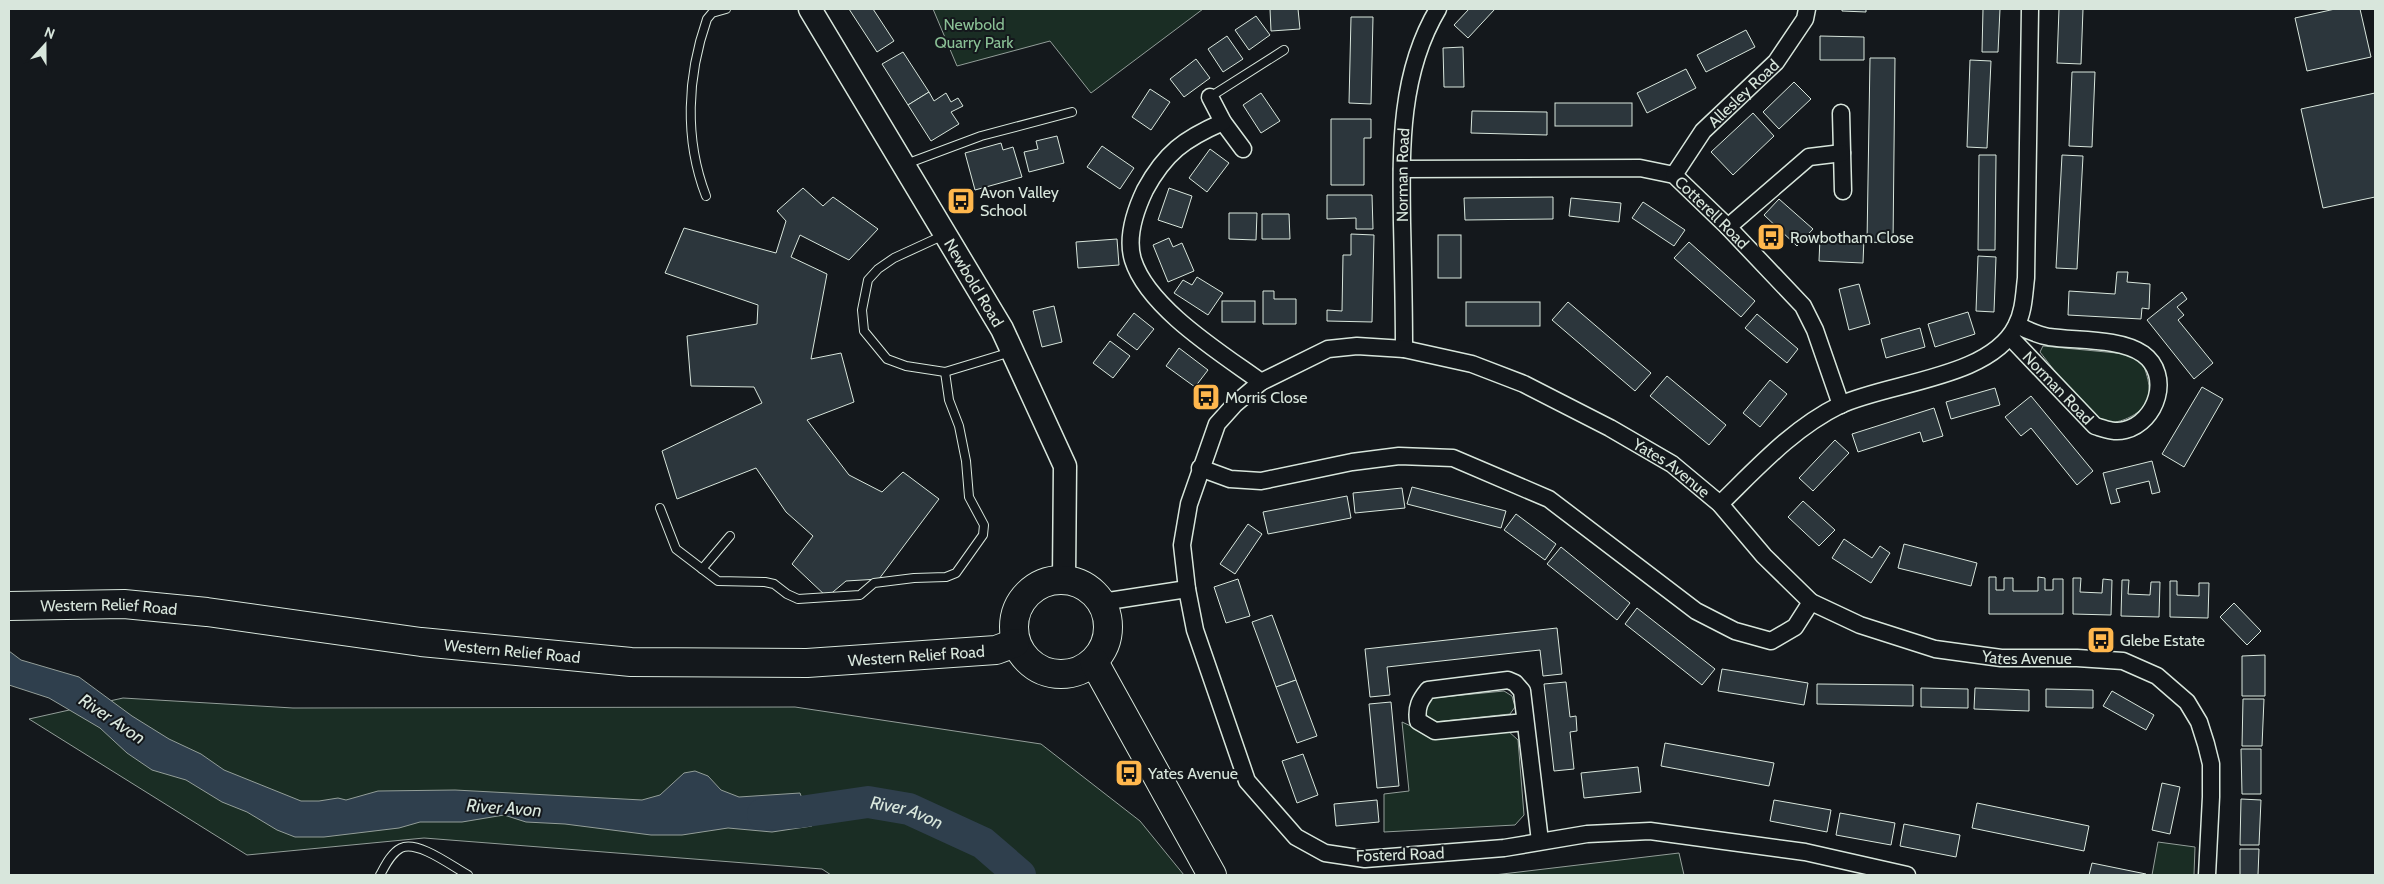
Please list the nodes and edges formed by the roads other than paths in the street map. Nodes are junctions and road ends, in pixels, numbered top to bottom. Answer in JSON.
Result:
{"nodes":[{"id":1,"x":726,"y":9,"type":"edge"},
{"id":2,"x":810,"y":9,"type":"edge"},
{"id":3,"x":1438,"y":9,"type":"edge"},
{"id":4,"x":1807,"y":9,"type":"edge"},
{"id":5,"x":2030,"y":9,"type":"edge"},
{"id":6,"x":1284,"y":50,"type":"dead end"},
{"id":7,"x":1210,"y":97,"type":"joint"},
{"id":8,"x":1072,"y":112,"type":"dead end"},
{"id":9,"x":1841,"y":113,"type":"dead end"},
{"id":10,"x":1223,"y":122,"type":"junction"},
{"id":11,"x":1243,"y":149,"type":"dead end"},
{"id":12,"x":1842,"y":153,"type":"junction"},
{"id":13,"x":904,"y":165,"type":"junction"},
{"id":14,"x":1402,"y":169,"type":"junction"},
{"id":15,"x":1674,"y":175,"type":"junction"},
{"id":16,"x":1843,"y":191,"type":"dead end"},
{"id":17,"x":706,"y":196,"type":"dead end"},
{"id":18,"x":1728,"y":227,"type":"junction"},
{"id":19,"x":946,"y":234,"type":"junction"},
{"id":20,"x":2014,"y":331,"type":"junction"},
{"id":21,"x":1404,"y":349,"type":"junction"},
{"id":22,"x":1012,"y":352,"type":"junction"},
{"id":23,"x":945,"y":372,"type":"junction"},
{"id":24,"x":1261,"y":382,"type":"junction"},
{"id":25,"x":1840,"y":405,"type":"junction"},
{"id":26,"x":1200,"y":468,"type":"junction"},
{"id":27,"x":1720,"y":504,"type":"junction"},
{"id":28,"x":660,"y":508,"type":"dead end"},
{"id":29,"x":730,"y":536,"type":"dead end"},
{"id":30,"x":702,"y":569,"type":"junction"},
{"id":31,"x":1064,"y":579,"type":"junction"},
{"id":32,"x":1187,"y":589,"type":"junction"},
{"id":33,"x":1102,"y":602,"type":"junction"},
{"id":34,"x":1811,"y":602,"type":"junction"},
{"id":35,"x":9,"y":606,"type":"edge"},
{"id":36,"x":1015,"y":642,"type":"junction"},
{"id":37,"x":1094,"y":662,"type":"junction"},
{"id":38,"x":1212,"y":679,"type":"joint"},
{"id":39,"x":1525,"y":722,"type":"junction"},
{"id":40,"x":1540,"y":841,"type":"junction"},
{"id":41,"x":380,"y":875,"type":"edge"},
{"id":42,"x":468,"y":875,"type":"edge"},
{"id":43,"x":1212,"y":875,"type":"edge"},
{"id":44,"x":1907,"y":875,"type":"edge"},
{"id":45,"x":2207,"y":875,"type":"edge"}],
"edges":[{"from":1,"to":17,"type":"lane"},
{"from":2,"to":13,"type":"main road","name":"Newbold Road"},
{"from":3,"to":14,"type":"street","name":"Norman Road"},
{"from":4,"to":15,"type":"street","name":"Allesley Road"},
{"from":5,"to":20,"type":"street"},
{"from":6,"to":7,"type":"lane"},
{"from":7,"to":10,"type":"street"},
{"from":8,"to":13,"type":"lane"},
{"from":9,"to":12,"type":"street"},
{"from":10,"to":11,"type":"street"},
{"from":10,"to":24,"type":"street"},
{"from":12,"to":16,"type":"street"},
{"from":12,"to":18,"type":"street"},
{"from":13,"to":19,"type":"main road","name":"Newbold Road"},
{"from":14,"to":15,"type":"street","name":"Cotterell Road"},
{"from":14,"to":21,"type":"street","name":"Norman Road"},
{"from":15,"to":18,"type":"street","name":"Cotterell Road"},
{"from":18,"to":25,"type":"street","name":"Cotterell Road"},
{"from":19,"to":22,"type":"main road","name":"Newbold Road"},
{"from":19,"to":23,"type":"lane"},
{"from":20,"to":20,"type":"street","name":"Norman Road"},
{"from":20,"to":25,"type":"street","name":"Norman Road"},
{"from":21,"to":24,"type":"street","name":"Yates Avenue"},
{"from":21,"to":27,"type":"street","name":"Yates Avenue"},
{"from":22,"to":23,"type":"lane"},
{"from":22,"to":31,"type":"main road","name":"Newbold Road"},
{"from":23,"to":30,"type":"lane"},
{"from":24,"to":26,"type":"street","name":"Yates Avenue"},
{"from":25,"to":27,"type":"street","name":"Norman Road"},
{"from":26,"to":32,"type":"street","name":"Yates Avenue"},
{"from":26,"to":34,"type":"street"},
{"from":27,"to":34,"type":"street","name":"Yates Avenue"},
{"from":28,"to":30,"type":"lane"},
{"from":29,"to":30,"type":"lane"},
{"from":31,"to":33,"type":"highway"},
{"from":31,"to":36,"type":"highway"},
{"from":32,"to":33,"type":"street"},
{"from":32,"to":38,"type":"street","name":"Yates Avenue"},
{"from":33,"to":37,"type":"highway"},
{"from":34,"to":45,"type":"street","name":"Yates Avenue"},
{"from":35,"to":36,"type":"highway","name":"Western Relief Road"},
{"from":36,"to":37,"type":"highway"},
{"from":37,"to":43,"type":"highway"},
{"from":38,"to":40,"type":"street","name":"Fosterd Road"},
{"from":39,"to":39,"type":"street"},
{"from":39,"to":40,"type":"street"},
{"from":40,"to":44,"type":"street","name":"Fosterd Road"},
{"from":41,"to":42,"type":"lane"}]}
